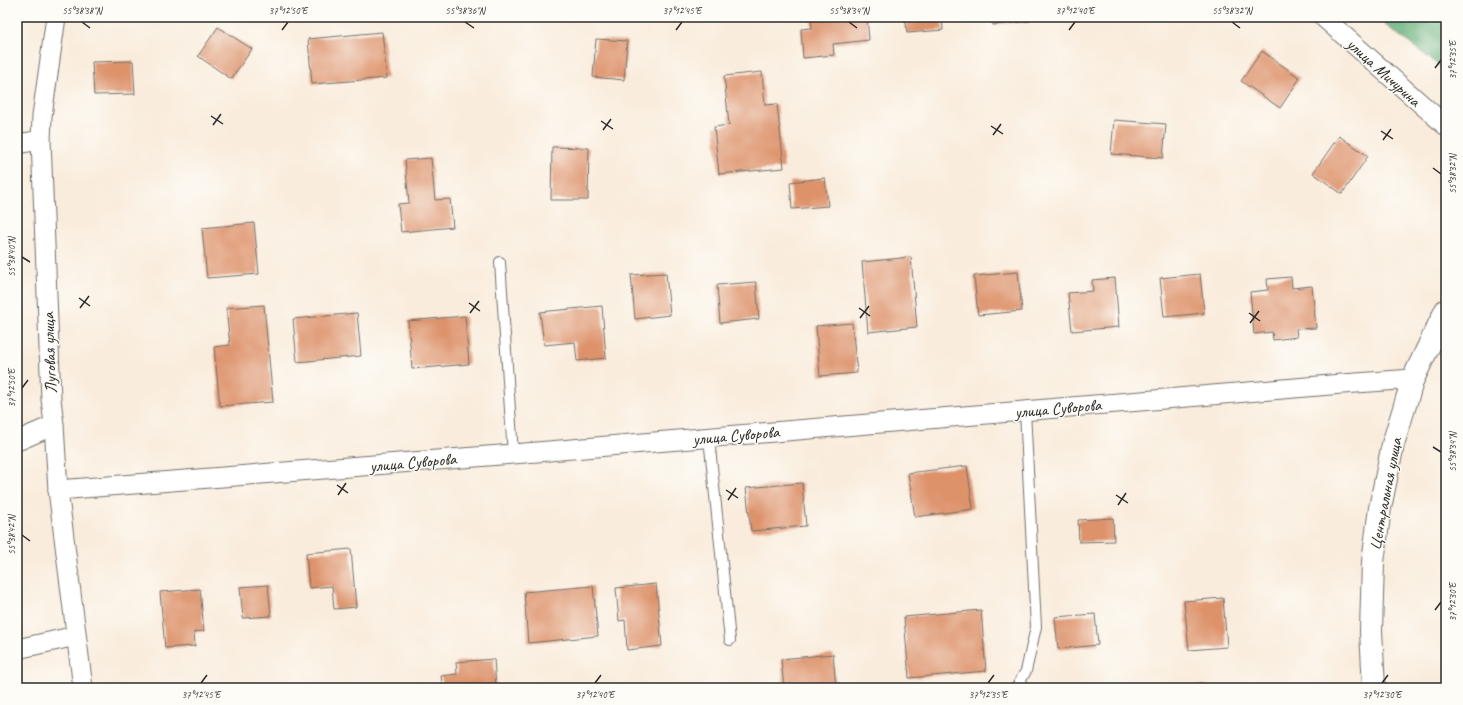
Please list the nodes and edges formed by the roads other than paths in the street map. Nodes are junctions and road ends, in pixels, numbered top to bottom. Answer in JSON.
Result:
{"nodes":[{"id":1,"x":56,"y":17,"type":"edge"},
{"id":2,"x":1323,"y":17,"type":"edge"},
{"id":3,"x":1446,"y":126,"type":"edge"},
{"id":4,"x":41,"y":140,"type":"junction"},
{"id":5,"x":17,"y":144,"type":"edge"},
{"id":6,"x":500,"y":262,"type":"dead end"},
{"id":7,"x":1446,"y":310,"type":"edge"},
{"id":8,"x":1413,"y":379,"type":"junction"},
{"id":9,"x":1026,"y":411,"type":"junction"},
{"id":10,"x":54,"y":425,"type":"junction"},
{"id":11,"x":710,"y":438,"type":"junction"},
{"id":12,"x":17,"y":441,"type":"edge"},
{"id":13,"x":513,"y":454,"type":"junction"},
{"id":14,"x":58,"y":490,"type":"junction"},
{"id":15,"x":76,"y":636,"type":"junction"},
{"id":16,"x":730,"y":640,"type":"dead end"},
{"id":17,"x":17,"y":649,"type":"edge"},
{"id":18,"x":82,"y":688,"type":"edge"},
{"id":19,"x":1016,"y":688,"type":"edge"},
{"id":20,"x":1374,"y":688,"type":"edge"}],
"edges":[{"from":1,"to":4,"type":"street","name":"Луговая улица"},
{"from":2,"to":3,"type":"street","name":"улица Мичурина"},
{"from":4,"to":5,"type":"street"},
{"from":4,"to":10,"type":"street","name":"Луговая улица"},
{"from":6,"to":13,"type":"lane"},
{"from":7,"to":8,"type":"street","name":"Центральная улица"},
{"from":8,"to":9,"type":"street","name":"улица Суворова"},
{"from":8,"to":20,"type":"street","name":"Центральная улица"},
{"from":9,"to":11,"type":"street","name":"улица Суворова"},
{"from":9,"to":19,"type":"lane"},
{"from":10,"to":12,"type":"street"},
{"from":10,"to":14,"type":"street","name":"Луговая улица"},
{"from":11,"to":13,"type":"street","name":"улица Суворова"},
{"from":11,"to":16,"type":"lane"},
{"from":13,"to":14,"type":"street","name":"улица Суворова"},
{"from":14,"to":15,"type":"street","name":"Луговая улица"},
{"from":15,"to":17,"type":"street"},
{"from":15,"to":18,"type":"street","name":"Луговая улица"}]}
